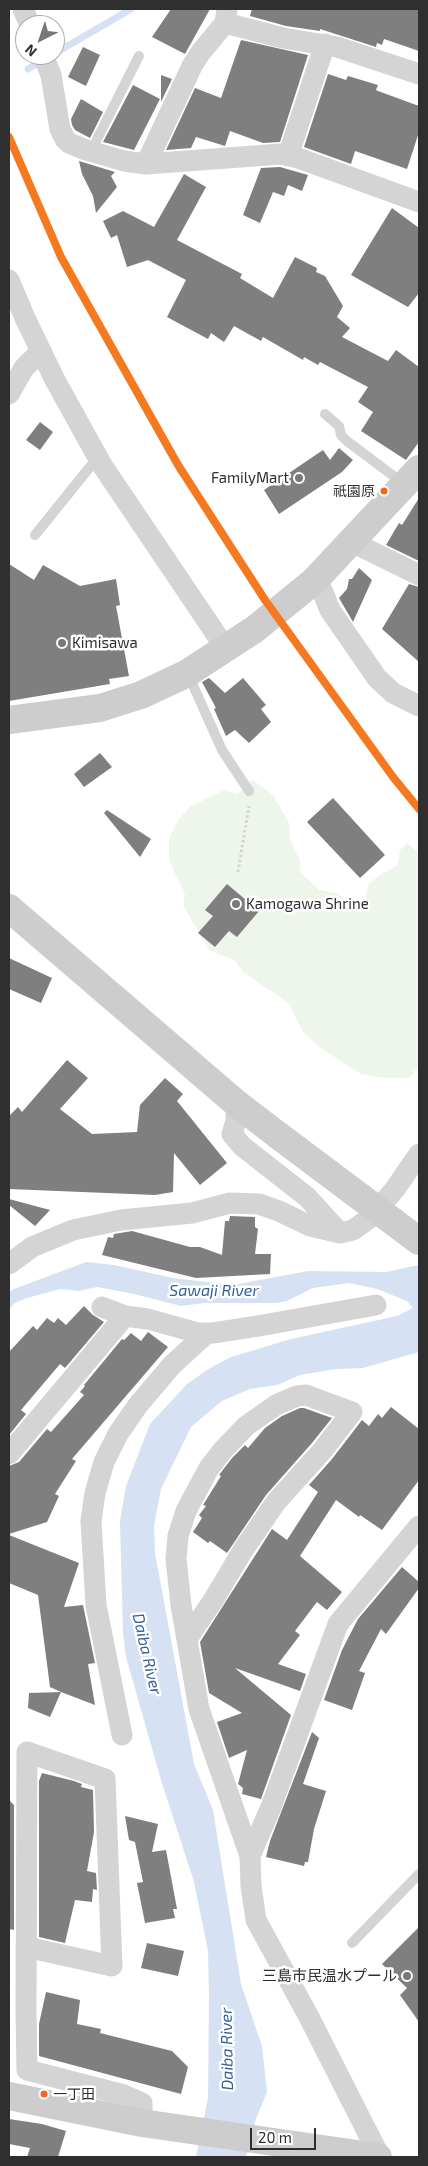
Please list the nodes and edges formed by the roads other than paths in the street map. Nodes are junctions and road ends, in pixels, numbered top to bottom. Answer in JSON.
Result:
{"nodes":[{"id":1,"x":226,"y":16,"type":"edge"},
{"id":2,"x":325,"y":44,"type":"junction"},
{"id":3,"x":139,"y":56,"type":"dead end"},
{"id":4,"x":46,"y":65,"type":"edge"},
{"id":5,"x":419,"y":74,"type":"edge"},
{"id":6,"x":91,"y":151,"type":"junction"},
{"id":7,"x":288,"y":156,"type":"junction"},
{"id":8,"x":146,"y":164,"type":"junction"},
{"id":9,"x":419,"y":202,"type":"edge"},
{"id":10,"x":9,"y":280,"type":"edge"},
{"id":11,"x":41,"y":351,"type":"junction"},
{"id":12,"x":9,"y":394,"type":"edge"},
{"id":13,"x":325,"y":414,"type":"dead end"},
{"id":14,"x":98,"y":457,"type":"junction"},
{"id":15,"x":412,"y":477,"type":"edge"},
{"id":16,"x":35,"y":535,"type":"dead end"},
{"id":17,"x":350,"y":541,"type":"junction"},
{"id":18,"x":419,"y":575,"type":"edge"},
{"id":19,"x":314,"y":581,"type":"junction"},
{"id":20,"x":226,"y":649,"type":"junction"},
{"id":21,"x":188,"y":673,"type":"junction"},
{"id":22,"x":419,"y":706,"type":"edge"},
{"id":23,"x":9,"y":720,"type":"edge"},
{"id":24,"x":249,"y":791,"type":"road end"},
{"id":25,"x":9,"y":908,"type":"edge"},
{"id":26,"x":236,"y":1104,"type":"junction"},
{"id":27,"x":419,"y":1154,"type":"edge"},
{"id":28,"x":412,"y":1174,"type":"edge"},
{"id":29,"x":340,"y":1233,"type":"junction"},
{"id":30,"x":419,"y":1241,"type":"edge"},
{"id":31,"x":9,"y":1264,"type":"edge"},
{"id":32,"x":376,"y":1305,"type":"dead end"},
{"id":33,"x":102,"y":1307,"type":"dead end"},
{"id":34,"x":125,"y":1316,"type":"junction"},
{"id":35,"x":207,"y":1333,"type":"junction"},
{"id":36,"x":9,"y":1454,"type":"edge"},
{"id":37,"x":419,"y":1526,"type":"edge"},
{"id":38,"x":187,"y":1639,"type":"junction"},
{"id":39,"x":122,"y":1735,"type":"dead end"},
{"id":40,"x":250,"y":1856,"type":"junction"},
{"id":41,"x":419,"y":1874,"type":"edge"},
{"id":42,"x":352,"y":1943,"type":"dead end"},
{"id":43,"x":26,"y":1947,"type":"junction"},
{"id":44,"x":9,"y":2096,"type":"edge"},
{"id":45,"x":142,"y":2122,"type":"junction"},
{"id":46,"x":372,"y":2157,"type":"edge"}],
"edges":[{"from":1,"to":2,"type":"street"},
{"from":1,"to":8,"type":"street"},
{"from":2,"to":5,"type":"street"},
{"from":2,"to":7,"type":"street"},
{"from":3,"to":6,"type":"lane"},
{"from":4,"to":6,"type":"street"},
{"from":6,"to":8,"type":"street"},
{"from":7,"to":8,"type":"street"},
{"from":7,"to":9,"type":"street"},
{"from":10,"to":11,"type":"street"},
{"from":11,"to":12,"type":"street"},
{"from":11,"to":14,"type":"street"},
{"from":13,"to":15,"type":"lane"},
{"from":14,"to":16,"type":"lane"},
{"from":14,"to":20,"type":"street"},
{"from":15,"to":17,"type":"street"},
{"from":17,"to":18,"type":"street"},
{"from":17,"to":19,"type":"street"},
{"from":19,"to":20,"type":"street"},
{"from":19,"to":22,"type":"street"},
{"from":20,"to":21,"type":"street"},
{"from":21,"to":23,"type":"street"},
{"from":21,"to":24,"type":"lane"},
{"from":25,"to":26,"type":"street"},
{"from":26,"to":29,"type":"street"},
{"from":26,"to":30,"type":"street","bridge":true},
{"from":27,"to":28,"type":"street"},
{"from":28,"to":29,"type":"street"},
{"from":29,"to":31,"type":"street"},
{"from":32,"to":35,"type":"street"},
{"from":33,"to":34,"type":"street"},
{"from":34,"to":35,"type":"street"},
{"from":34,"to":36,"type":"street"},
{"from":35,"to":39,"type":"street"},
{"from":37,"to":40,"type":"street"},
{"from":38,"to":38,"type":"street"},
{"from":38,"to":40,"type":"street"},
{"from":40,"to":46,"type":"street"},
{"from":41,"to":42,"type":"lane"},
{"from":43,"to":43,"type":"street"},
{"from":43,"to":45,"type":"street"},
{"from":44,"to":45,"type":"street"},
{"from":45,"to":46,"type":"street"}]}
